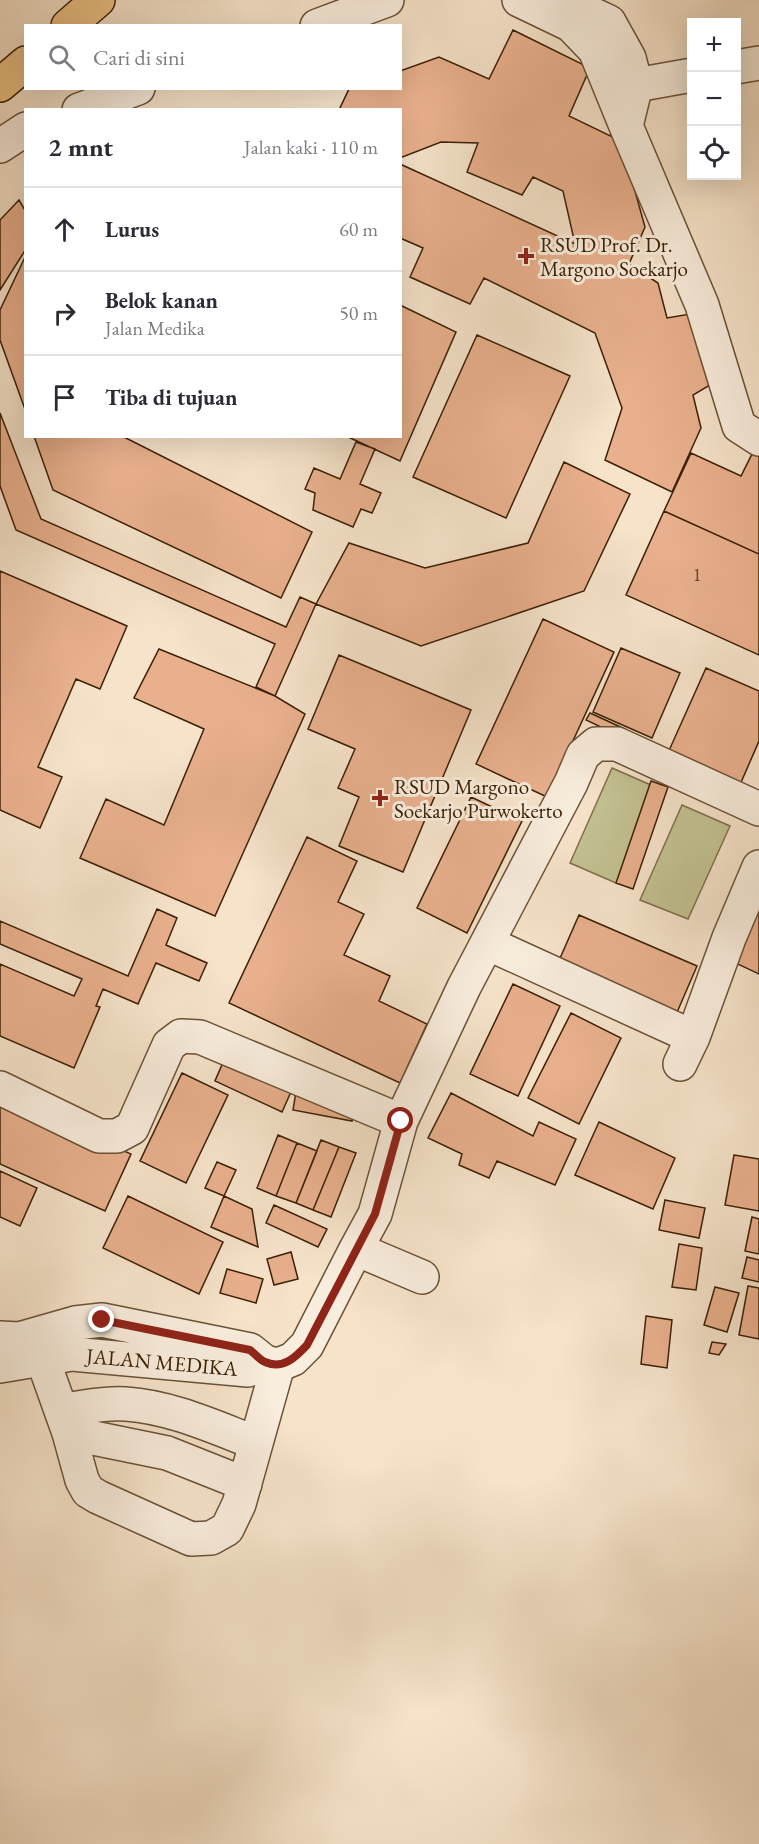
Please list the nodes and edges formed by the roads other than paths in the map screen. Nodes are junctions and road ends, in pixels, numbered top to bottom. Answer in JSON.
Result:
{"nodes":[{"id":1,"x":98,"y":0,"type":"edge"},
{"id":2,"x":387,"y":0,"type":"edge"},
{"id":3,"x":519,"y":0,"type":"edge"},
{"id":4,"x":562,"y":0,"type":"edge"},
{"id":5,"x":70,"y":24,"type":"edge"},
{"id":6,"x":322,"y":24,"type":"edge"},
{"id":7,"x":759,"y":63,"type":"edge"},
{"id":8,"x":24,"y":65,"type":"edge"},
{"id":9,"x":741,"y":66,"type":"edge"},
{"id":10,"x":687,"y":76,"type":"edge"},
{"id":11,"x":0,"y":85,"type":"edge"},
{"id":12,"x":624,"y":89,"type":"junction"},
{"id":13,"x":133,"y":90,"type":"edge"},
{"id":14,"x":85,"y":108,"type":"edge"},
{"id":15,"x":24,"y":130,"type":"edge"},
{"id":16,"x":0,"y":146,"type":"edge"},
{"id":17,"x":759,"y":439,"type":"edge"},
{"id":18,"x":759,"y":809,"type":"edge"},
{"id":19,"x":759,"y":867,"type":"edge"},
{"id":20,"x":487,"y":943,"type":"junction"},
{"id":21,"x":0,"y":1088,"type":"edge"},
{"id":22,"x":401,"y":1121,"type":"junction"},
{"id":23,"x":356,"y":1249,"type":"junction"},
{"id":24,"x":422,"y":1277,"type":"dead end"},
{"id":25,"x":0,"y":1338,"type":"edge"},
{"id":26,"x":41,"y":1347,"type":"junction"},
{"id":27,"x":272,"y":1363,"type":"junction"},
{"id":28,"x":0,"y":1366,"type":"edge"},
{"id":29,"x":65,"y":1421,"type":"junction"},
{"id":30,"x":256,"y":1443,"type":"junction"},
{"id":31,"x":245,"y":1484,"type":"junction"}],
"edges":[{"from":1,"to":5,"type":"main road"},
{"from":2,"to":6,"type":"lane"},
{"from":3,"to":12,"type":"lane"},
{"from":4,"to":12,"type":"lane"},
{"from":7,"to":9,"type":"lane"},
{"from":8,"to":11,"type":"main road"},
{"from":10,"to":12,"type":"lane"},
{"from":12,"to":17,"type":"lane"},
{"from":13,"to":14,"type":"lane"},
{"from":15,"to":16,"type":"lane"},
{"from":18,"to":20,"type":"lane","name":"JALAN MEDIKA"},
{"from":19,"to":20,"type":"lane"},
{"from":20,"to":22,"type":"lane","name":"JALAN MEDIKA"},
{"from":21,"to":22,"type":"lane"},
{"from":22,"to":23,"type":"lane","name":"JALAN MEDIKA"},
{"from":23,"to":24,"type":"lane"},
{"from":23,"to":27,"type":"lane","name":"JALAN MEDIKA"},
{"from":25,"to":26,"type":"lane","name":"JALAN MEDIKA"},
{"from":26,"to":27,"type":"lane","name":"JALAN MEDIKA"},
{"from":26,"to":28,"type":"lane","name":"JALAN MEDIKA"},
{"from":26,"to":29,"type":"lane"},
{"from":27,"to":30,"type":"lane"},
{"from":29,"to":30,"type":"lane"},
{"from":29,"to":31,"type":"lane"},
{"from":29,"to":31,"type":"lane"},
{"from":30,"to":31,"type":"lane"}]}
